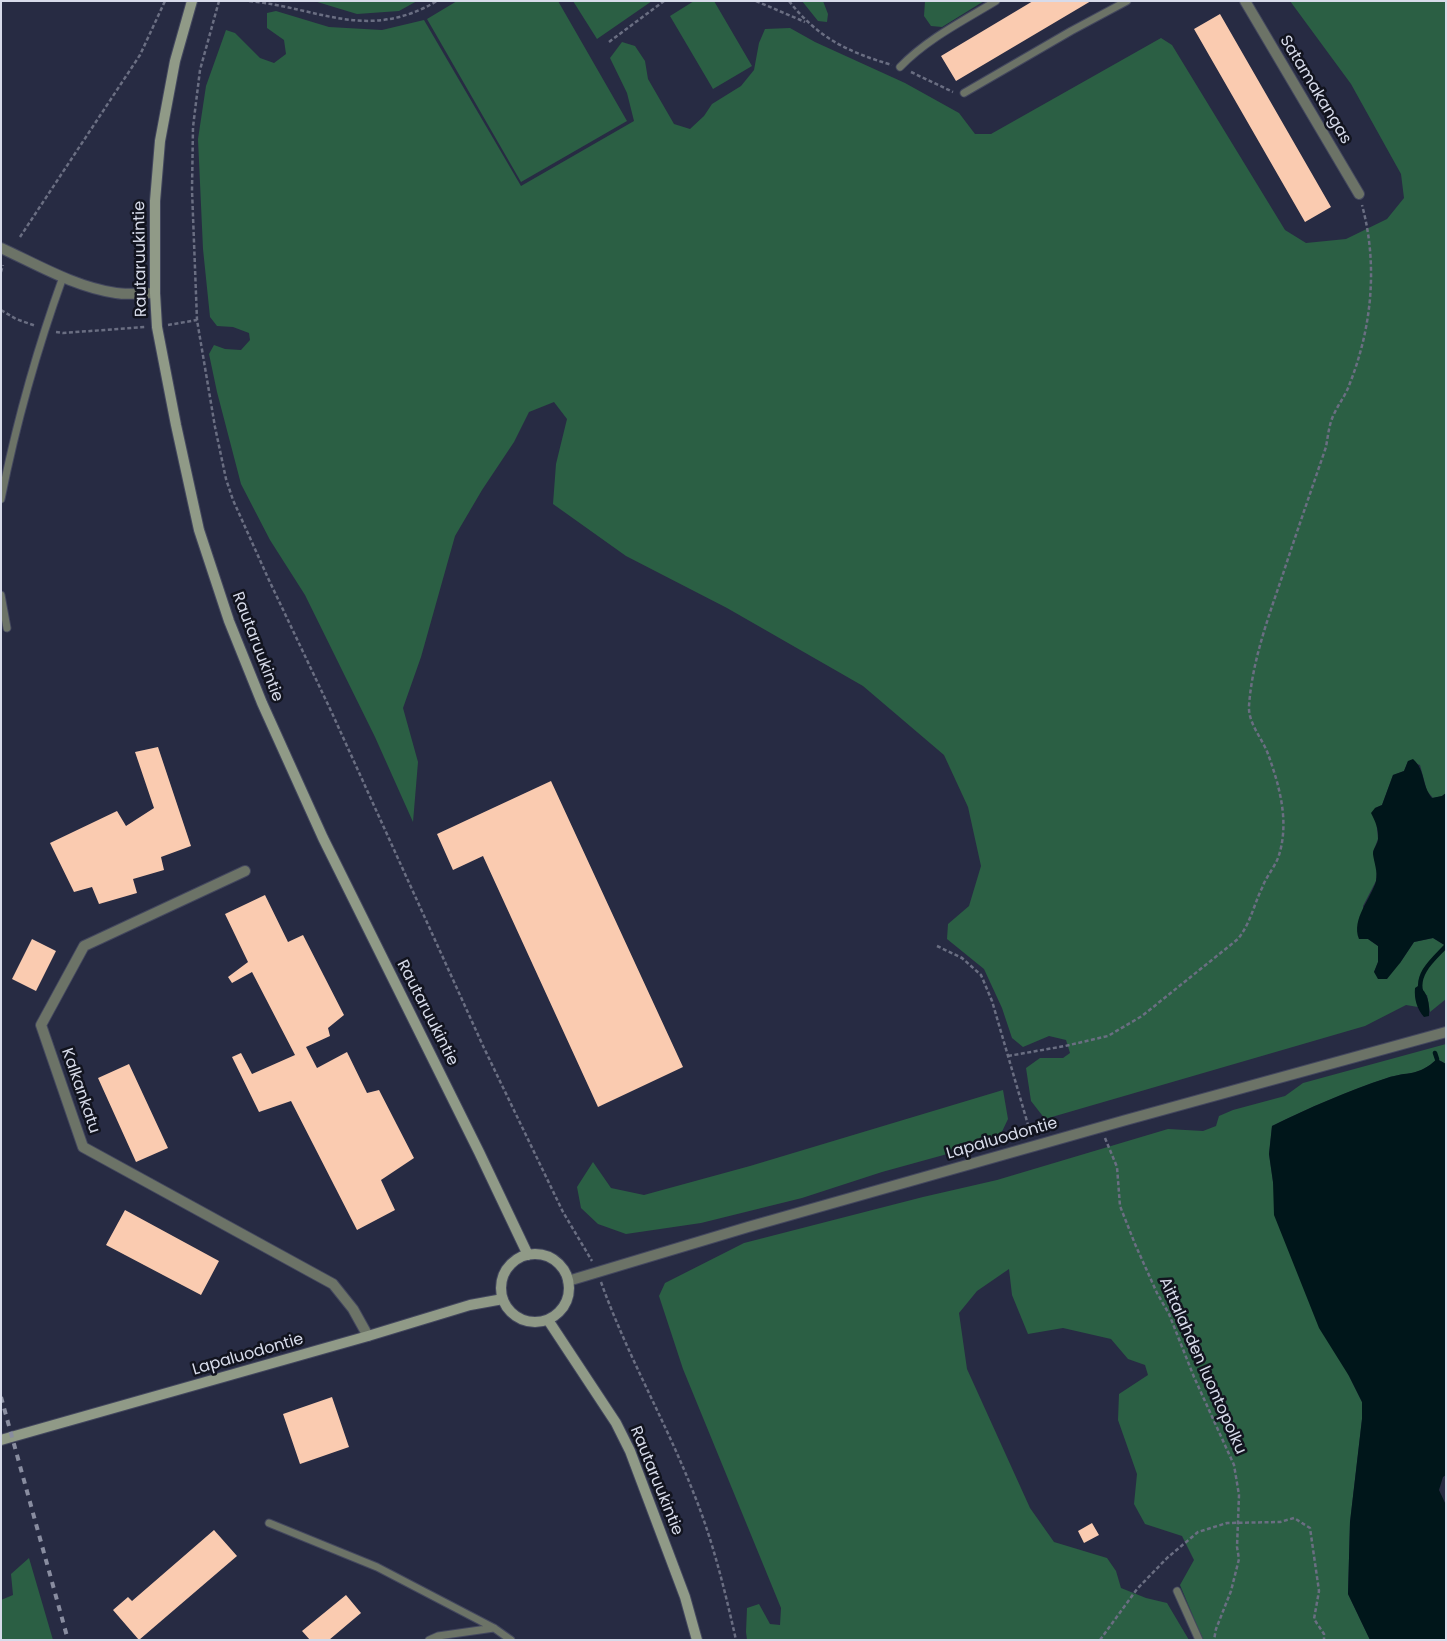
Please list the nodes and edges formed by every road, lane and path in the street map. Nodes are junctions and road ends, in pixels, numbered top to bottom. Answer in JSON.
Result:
{"nodes":[{"id":1,"x":165,"y":1,"type":"edge"},
{"id":2,"x":192,"y":1,"type":"edge"},
{"id":3,"x":219,"y":1,"type":"edge"},
{"id":4,"x":249,"y":1,"type":"edge"},
{"id":5,"x":437,"y":1,"type":"edge"},
{"id":6,"x":664,"y":1,"type":"edge"},
{"id":7,"x":756,"y":1,"type":"edge"},
{"id":8,"x":789,"y":1,"type":"edge"},
{"id":9,"x":996,"y":1,"type":"edge"},
{"id":10,"x":1127,"y":1,"type":"edge"},
{"id":11,"x":1245,"y":1,"type":"edge"},
{"id":12,"x":807,"y":22,"type":"junction"},
{"id":13,"x":609,"y":42,"type":"dead end"},
{"id":14,"x":900,"y":67,"type":"junction"},
{"id":15,"x":964,"y":93,"type":"joint"},
{"id":16,"x":1360,"y":194,"type":"joint"},
{"id":17,"x":20,"y":238,"type":"dead end"},
{"id":18,"x":1,"y":248,"type":"edge"},
{"id":19,"x":3,"y":265,"type":"dead end"},
{"id":20,"x":1,"y":272,"type":"edge"},
{"id":21,"x":63,"y":277,"type":"junction"},
{"id":22,"x":155,"y":293,"type":"junction"},
{"id":23,"x":1,"y":310,"type":"edge"},
{"id":24,"x":197,"y":320,"type":"junction"},
{"id":25,"x":157,"y":326,"type":"junction"},
{"id":26,"x":44,"y":329,"type":"junction"},
{"id":27,"x":1,"y":500,"type":"edge"},
{"id":28,"x":1,"y":595,"type":"edge"},
{"id":29,"x":7,"y":628,"type":"dead end"},
{"id":30,"x":245,"y":871,"type":"dead end"},
{"id":31,"x":937,"y":946,"type":"dead end"},
{"id":32,"x":1446,"y":1032,"type":"edge"},
{"id":33,"x":1008,"y":1056,"type":"junction"},
{"id":34,"x":1100,"y":1127,"type":"junction"},
{"id":35,"x":1034,"y":1146,"type":"junction"},
{"id":36,"x":528,"y":1255,"type":"junction"},
{"id":37,"x":598,"y":1273,"type":"junction"},
{"id":38,"x":568,"y":1281,"type":"junction"},
{"id":39,"x":503,"y":1299,"type":"junction"},
{"id":40,"x":548,"y":1320,"type":"junction"},
{"id":41,"x":368,"y":1336,"type":"junction"},
{"id":42,"x":1,"y":1440,"type":"edge"},
{"id":43,"x":270,"y":1523,"type":"dead end"},
{"id":44,"x":1238,"y":1523,"type":"junction"},
{"id":45,"x":1178,"y":1591,"type":"dead end"},
{"id":46,"x":494,"y":1628,"type":"junction"},
{"id":47,"x":429,"y":1640,"type":"edge"},
{"id":48,"x":512,"y":1640,"type":"edge"},
{"id":49,"x":698,"y":1640,"type":"edge"},
{"id":50,"x":736,"y":1640,"type":"edge"},
{"id":51,"x":1100,"y":1640,"type":"edge"},
{"id":52,"x":1199,"y":1640,"type":"edge"},
{"id":53,"x":1214,"y":1640,"type":"edge"},
{"id":54,"x":1324,"y":1640,"type":"edge"}],
"edges":[{"from":1,"to":17,"type":"path"},
{"from":2,"to":22,"type":"main road","name":"Rautaruukintie"},
{"from":3,"to":24,"type":"path"},
{"from":4,"to":5,"type":"path"},
{"from":6,"to":13,"type":"path"},
{"from":7,"to":12,"type":"path"},
{"from":8,"to":12,"type":"path"},
{"from":9,"to":14,"type":"lane"},
{"from":10,"to":15,"type":"lane"},
{"from":11,"to":16,"type":"street","name":"Satamakangas"},
{"from":12,"to":14,"type":"path"},
{"from":14,"to":15,"type":"path"},
{"from":16,"to":33,"type":"path"},
{"from":18,"to":21,"type":"street"},
{"from":19,"to":20,"type":"path"},
{"from":21,"to":22,"type":"street"},
{"from":21,"to":26,"type":"lane"},
{"from":22,"to":25,"type":"main road","name":"Rautaruukintie"},
{"from":23,"to":26,"type":"path"},
{"from":24,"to":25,"type":"path"},
{"from":24,"to":37,"type":"path"},
{"from":25,"to":26,"type":"path"},
{"from":25,"to":36,"type":"main road","name":"Rautaruukintie"},
{"from":26,"to":27,"type":"lane"},
{"from":28,"to":29,"type":"lane"},
{"from":30,"to":41,"type":"street","name":"Kalkankatu"},
{"from":31,"to":33,"type":"path"},
{"from":32,"to":34,"type":"street","name":"Lapaluodontie"},
{"from":33,"to":35,"type":"path"},
{"from":34,"to":35,"type":"street","name":"Lapaluodontie"},
{"from":34,"to":44,"type":"path","name":"Aittalahden luontopolku"},
{"from":35,"to":37,"type":"street","name":"Lapaluodontie"},
{"from":36,"to":38,"type":"main road"},
{"from":36,"to":39,"type":"main road"},
{"from":37,"to":38,"type":"street","name":"Lapaluodontie"},
{"from":37,"to":50,"type":"path"},
{"from":38,"to":40,"type":"main road"},
{"from":39,"to":40,"type":"main road"},
{"from":39,"to":41,"type":"main road","name":"Lapaluodontie"},
{"from":40,"to":49,"type":"main road","name":"Rautaruukintie"},
{"from":41,"to":42,"type":"main road","name":"Lapaluodontie"},
{"from":43,"to":46,"type":"lane"},
{"from":44,"to":51,"type":"path"},
{"from":44,"to":53,"type":"path","name":"Aittalahden luontopolku"},
{"from":44,"to":54,"type":"path"},
{"from":45,"to":52,"type":"lane"},
{"from":46,"to":47,"type":"lane"},
{"from":46,"to":48,"type":"lane"}]}
